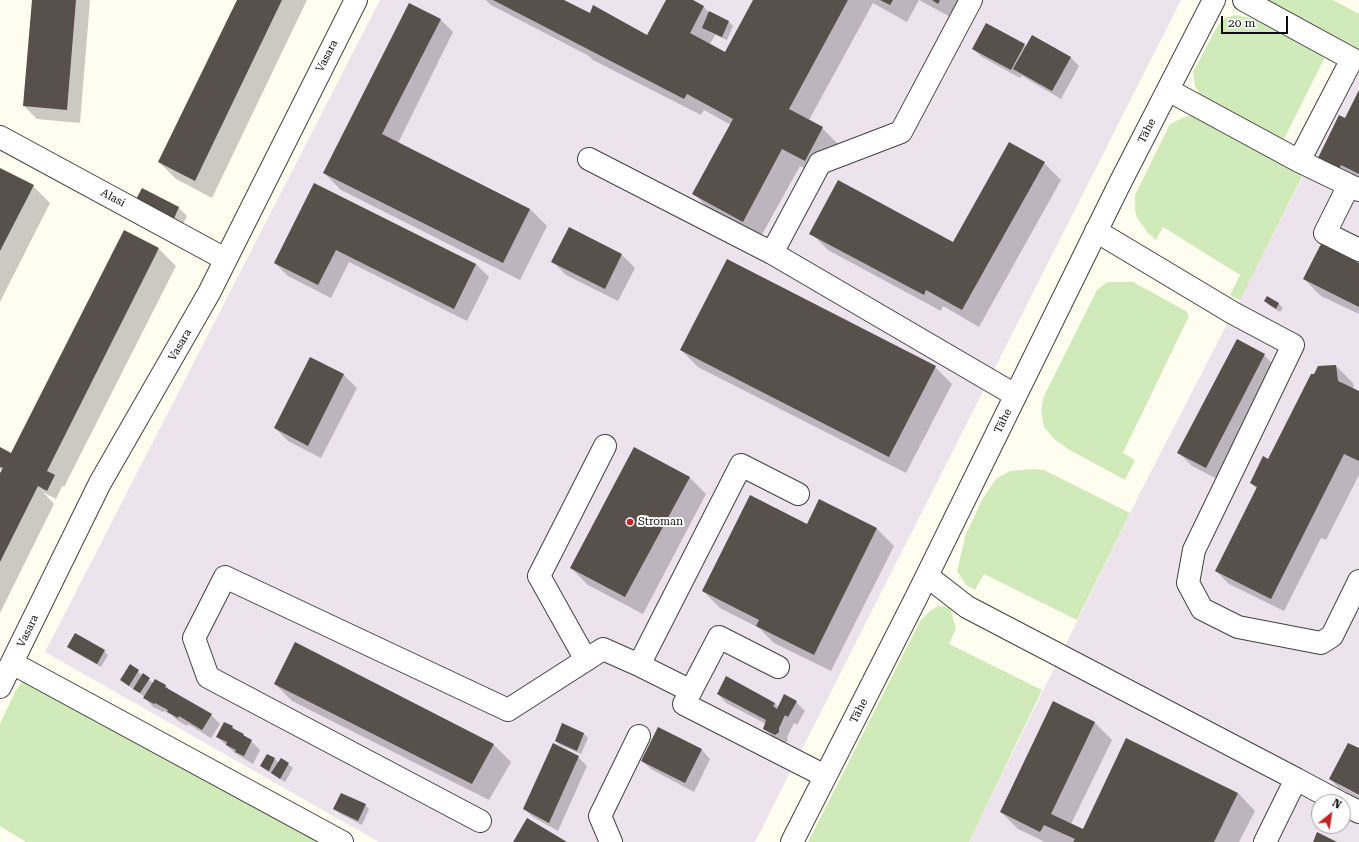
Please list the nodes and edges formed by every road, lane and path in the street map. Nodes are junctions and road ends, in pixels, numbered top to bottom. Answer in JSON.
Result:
{"nodes":[{"id":1,"x":356,"y":0,"type":"edge"},
{"id":2,"x":971,"y":0,"type":"edge"},
{"id":3,"x":1214,"y":0,"type":"edge"},
{"id":4,"x":1244,"y":0,"type":"edge"},
{"id":5,"x":1355,"y":61,"type":"edge"},
{"id":6,"x":1168,"y":90,"type":"junction"},
{"id":7,"x":0,"y":137,"type":"edge"},
{"id":8,"x":589,"y":159,"type":"dead end"},
{"id":9,"x":1300,"y":161,"type":"junction"},
{"id":10,"x":1354,"y":188,"type":"edge"},
{"id":11,"x":1096,"y":232,"type":"junction"},
{"id":12,"x":1359,"y":250,"type":"edge"},
{"id":13,"x":772,"y":253,"type":"junction"},
{"id":14,"x":225,"y":259,"type":"junction"},
{"id":15,"x":1015,"y":395,"type":"junction"},
{"id":16,"x":605,"y":446,"type":"dead end"},
{"id":17,"x":798,"y":494,"type":"dead end"},
{"id":18,"x":927,"y":576,"type":"junction"},
{"id":19,"x":1359,"y":581,"type":"edge"},
{"id":20,"x":586,"y":660,"type":"junction"},
{"id":21,"x":12,"y":663,"type":"junction"},
{"id":22,"x":639,"y":665,"type":"junction"},
{"id":23,"x":778,"y":667,"type":"dead end"},
{"id":24,"x":0,"y":687,"type":"edge"},
{"id":25,"x":691,"y":691,"type":"junction"},
{"id":26,"x":639,"y":736,"type":"dead end"},
{"id":27,"x":825,"y":776,"type":"junction"},
{"id":28,"x":1296,"y":779,"type":"junction"},
{"id":29,"x":1324,"y":794,"type":"edge"},
{"id":30,"x":480,"y":821,"type":"dead end"},
{"id":31,"x":342,"y":842,"type":"edge"},
{"id":32,"x":611,"y":842,"type":"edge"},
{"id":33,"x":792,"y":842,"type":"edge"},
{"id":34,"x":1265,"y":842,"type":"edge"}],
"edges":[{"from":1,"to":14,"type":"street","name":"Vasara"},
{"from":2,"to":13,"type":"street"},
{"from":3,"to":6,"type":"street","name":"Tähe"},
{"from":4,"to":5,"type":"street"},
{"from":5,"to":9,"type":"street"},
{"from":6,"to":9,"type":"street"},
{"from":6,"to":11,"type":"street","name":"Tähe"},
{"from":7,"to":14,"type":"street","name":"Alasi"},
{"from":8,"to":13,"type":"street"},
{"from":9,"to":10,"type":"street"},
{"from":10,"to":12,"type":"street"},
{"from":11,"to":15,"type":"street","name":"Tähe"},
{"from":11,"to":19,"type":"street"},
{"from":13,"to":15,"type":"street"},
{"from":14,"to":21,"type":"street","name":"Vasara"},
{"from":15,"to":18,"type":"street","name":"Tähe"},
{"from":16,"to":20,"type":"street"},
{"from":17,"to":22,"type":"street"},
{"from":18,"to":27,"type":"street","name":"Tähe"},
{"from":18,"to":28,"type":"street"},
{"from":20,"to":22,"type":"street"},
{"from":20,"to":30,"type":"street"},
{"from":21,"to":24,"type":"street","name":"Vasara"},
{"from":21,"to":31,"type":"street"},
{"from":22,"to":25,"type":"street"},
{"from":23,"to":25,"type":"street"},
{"from":25,"to":27,"type":"street"},
{"from":26,"to":32,"type":"street"},
{"from":27,"to":33,"type":"street","name":"Tähe"},
{"from":28,"to":29,"type":"street"},
{"from":28,"to":34,"type":"street"}]}
